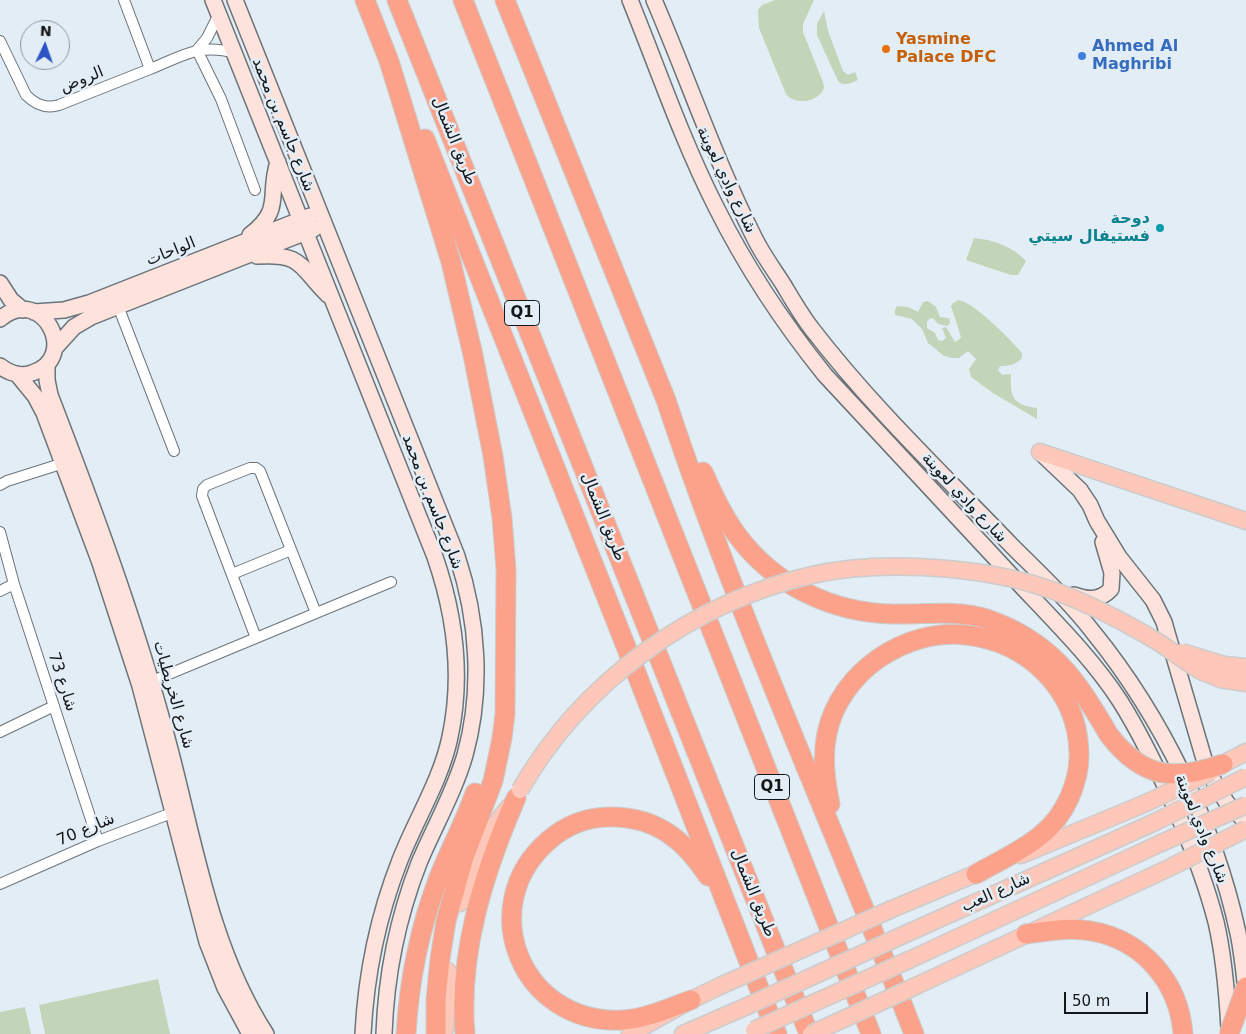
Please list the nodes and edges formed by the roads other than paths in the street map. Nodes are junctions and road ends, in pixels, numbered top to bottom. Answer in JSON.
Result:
{"nodes":[{"id":1,"x":124,"y":0,"type":"edge"},
{"id":2,"x":213,"y":0,"type":"edge"},
{"id":3,"x":235,"y":0,"type":"edge"},
{"id":4,"x":365,"y":0,"type":"edge"},
{"id":5,"x":397,"y":0,"type":"edge"},
{"id":6,"x":463,"y":0,"type":"edge"},
{"id":7,"x":505,"y":0,"type":"edge"},
{"id":8,"x":630,"y":0,"type":"edge"},
{"id":9,"x":654,"y":0,"type":"edge"},
{"id":10,"x":219,"y":14,"type":"junction"},
{"id":11,"x":0,"y":41,"type":"edge"},
{"id":12,"x":197,"y":50,"type":"junction"},
{"id":13,"x":235,"y":53,"type":"junction"},
{"id":14,"x":390,"y":61,"type":"junction"},
{"id":15,"x":150,"y":69,"type":"junction"},
{"id":16,"x":278,"y":162,"type":"junction"},
{"id":17,"x":256,"y":190,"type":"dead end"},
{"id":18,"x":321,"y":219,"type":"junction"},
{"id":19,"x":304,"y":225,"type":"junction"},
{"id":20,"x":242,"y":250,"type":"junction"},
{"id":21,"x":0,"y":283,"type":"edge"},
{"id":22,"x":334,"y":300,"type":"junction"},
{"id":23,"x":118,"y":306,"type":"junction"},
{"id":24,"x":29,"y":311,"type":"junction"},
{"id":25,"x":0,"y":319,"type":"edge"},
{"id":26,"x":55,"y":348,"type":"junction"},
{"id":27,"x":47,"y":364,"type":"junction"},
{"id":28,"x":5,"y":370,"type":"edge"},
{"id":29,"x":666,"y":400,"type":"junction"},
{"id":30,"x":174,"y":452,"type":"dead end"},
{"id":31,"x":1040,"y":452,"type":"joint"},
{"id":32,"x":69,"y":462,"type":"junction"},
{"id":33,"x":0,"y":485,"type":"edge"},
{"id":34,"x":1097,"y":521,"type":"junction"},
{"id":35,"x":1246,"y":521,"type":"edge"},
{"id":36,"x":0,"y":532,"type":"edge"},
{"id":37,"x":292,"y":550,"type":"junction"},
{"id":38,"x":232,"y":574,"type":"junction"},
{"id":39,"x":391,"y":582,"type":"dead end"},
{"id":40,"x":1049,"y":583,"type":"junction"},
{"id":41,"x":14,"y":584,"type":"junction"},
{"id":42,"x":0,"y":590,"type":"edge"},
{"id":43,"x":316,"y":613,"type":"junction"},
{"id":44,"x":256,"y":638,"type":"junction"},
{"id":45,"x":1246,"y":667,"type":"edge"},
{"id":46,"x":505,"y":670,"type":"junction"},
{"id":47,"x":1222,"y":672,"type":"junction"},
{"id":48,"x":1246,"y":683,"type":"edge"},
{"id":49,"x":145,"y":684,"type":"junction"},
{"id":50,"x":54,"y":706,"type":"junction"},
{"id":51,"x":0,"y":732,"type":"edge"},
{"id":52,"x":1246,"y":752,"type":"edge"},
{"id":53,"x":1223,"y":764,"type":"junction"},
{"id":54,"x":1246,"y":777,"type":"edge"},
{"id":55,"x":518,"y":794,"type":"junction"},
{"id":56,"x":1246,"y":805,"type":"edge"},
{"id":57,"x":180,"y":810,"type":"junction"},
{"id":58,"x":1246,"y":822,"type":"edge"},
{"id":59,"x":1246,"y":829,"type":"edge"},
{"id":60,"x":98,"y":841,"type":"junction"},
{"id":61,"x":842,"y":856,"type":"junction"},
{"id":62,"x":976,"y":874,"type":"junction"},
{"id":63,"x":0,"y":884,"type":"edge"},
{"id":64,"x":729,"y":910,"type":"junction"},
{"id":65,"x":1026,"y":934,"type":"junction"},
{"id":66,"x":444,"y":959,"type":"junction"},
{"id":67,"x":1246,"y":987,"type":"edge"},
{"id":68,"x":1246,"y":992,"type":"edge"},
{"id":69,"x":691,"y":1000,"type":"junction"},
{"id":70,"x":749,"y":1032,"type":"edge"},
{"id":71,"x":250,"y":1034,"type":"edge"},
{"id":72,"x":266,"y":1034,"type":"edge"},
{"id":73,"x":363,"y":1034,"type":"edge"},
{"id":74,"x":384,"y":1034,"type":"edge"},
{"id":75,"x":406,"y":1034,"type":"edge"},
{"id":76,"x":436,"y":1034,"type":"edge"},
{"id":77,"x":445,"y":1034,"type":"edge"},
{"id":78,"x":465,"y":1034,"type":"edge"},
{"id":79,"x":630,"y":1034,"type":"edge"},
{"id":80,"x":683,"y":1034,"type":"edge"},
{"id":81,"x":777,"y":1034,"type":"edge"},
{"id":82,"x":810,"y":1034,"type":"edge"},
{"id":83,"x":871,"y":1034,"type":"edge"},
{"id":84,"x":914,"y":1034,"type":"edge"},
{"id":85,"x":1183,"y":1034,"type":"edge"},
{"id":86,"x":1229,"y":1034,"type":"edge"}],
"edges":[{"from":1,"to":15,"type":"street"},
{"from":2,"to":10,"type":"main road","name":"شارع جاسم بن محمد"},
{"from":3,"to":18,"type":"main road","name":"شارع جاسم بن محمد"},
{"from":4,"to":14,"type":"highway"},
{"from":5,"to":82,"type":"highway","name":"طريق الشمال","number":"Q1"},
{"from":6,"to":83,"type":"highway","number":"Q1"},
{"from":7,"to":29,"type":"highway"},
{"from":8,"to":86,"type":"main road","name":"شارع وادي لعوينة"},
{"from":9,"to":40,"type":"main road","name":"شارع وادي لعوينة"},
{"from":10,"to":12,"type":"street"},
{"from":10,"to":13,"type":"main road","name":"شارع جاسم بن محمد"},
{"from":11,"to":15,"type":"street","name":"الروض"},
{"from":12,"to":13,"type":"street","name":"الروض"},
{"from":12,"to":15,"type":"street","name":"الروض"},
{"from":12,"to":17,"type":"street"},
{"from":13,"to":16,"type":"main road","name":"شارع جاسم بن محمد"},
{"from":14,"to":46,"type":"highway"},
{"from":14,"to":64,"type":"highway"},
{"from":16,"to":19,"type":"main road","name":"شارع جاسم بن محمد"},
{"from":16,"to":20,"type":"main road"},
{"from":18,"to":19,"type":"main road","name":"الواحات"},
{"from":18,"to":74,"type":"main road","name":"شارع جاسم بن محمد"},
{"from":19,"to":20,"type":"main road","name":"الواحات"},
{"from":19,"to":22,"type":"main road","name":"شارع جاسم بن محمد"},
{"from":20,"to":22,"type":"main road"},
{"from":20,"to":23,"type":"main road","name":"الواحات"},
{"from":20,"to":24,"type":"main road","name":"الواحات"},
{"from":21,"to":24,"type":"main road"},
{"from":22,"to":73,"type":"main road","name":"شارع جاسم بن محمد"},
{"from":23,"to":26,"type":"main road","name":"الواحات"},
{"from":23,"to":30,"type":"street"},
{"from":24,"to":25,"type":"main road","name":"الواحات"},
{"from":24,"to":26,"type":"main road"},
{"from":26,"to":27,"type":"main road","name":"الواحات"},
{"from":27,"to":28,"type":"main road"},
{"from":27,"to":32,"type":"main road","name":"شارع الخريطيات"},
{"from":28,"to":32,"type":"main road","name":"شارع الخريطيات"},
{"from":29,"to":53,"type":"highway","bridge":true},
{"from":29,"to":61,"type":"highway"},
{"from":31,"to":34,"type":"main road"},
{"from":31,"to":35,"type":"main road"},
{"from":32,"to":33,"type":"street"},
{"from":32,"to":49,"type":"main road","name":"شارع الخريطيات"},
{"from":34,"to":40,"type":"main road"},
{"from":34,"to":58,"type":"main road"},
{"from":36,"to":41,"type":"street","name":"شارع 73"},
{"from":37,"to":38,"type":"street"},
{"from":37,"to":38,"type":"street"},
{"from":37,"to":43,"type":"street"},
{"from":38,"to":44,"type":"street"},
{"from":39,"to":43,"type":"street"},
{"from":40,"to":68,"type":"main road","name":"شارع وادي لعوينة"},
{"from":41,"to":42,"type":"street"},
{"from":41,"to":50,"type":"street","name":"شارع 73"},
{"from":43,"to":44,"type":"street"},
{"from":44,"to":49,"type":"street"},
{"from":45,"to":47,"type":"main road"},
{"from":46,"to":66,"type":"highway"},
{"from":46,"to":75,"type":"highway"},
{"from":47,"to":48,"type":"main road"},
{"from":47,"to":55,"type":"main road","bridge":true},
{"from":49,"to":57,"type":"main road","name":"شارع الخريطيات"},
{"from":50,"to":51,"type":"street"},
{"from":50,"to":60,"type":"street","name":"شارع 73"},
{"from":52,"to":53,"type":"main road"},
{"from":53,"to":62,"type":"main road","bridge":true},
{"from":54,"to":80,"type":"main road","name":"شارع العب","bridge":true},
{"from":55,"to":66,"type":"main road"},
{"from":55,"to":78,"type":"highway"},
{"from":56,"to":70,"type":"main road","name":"شارع العب","bridge":true},
{"from":57,"to":60,"type":"street","name":"شارع 70"},
{"from":57,"to":71,"type":"main road","name":"شارع الخريطيات"},
{"from":57,"to":72,"type":"main road","name":"شارع الخريطيات"},
{"from":59,"to":65,"type":"main road","bridge":true},
{"from":60,"to":63,"type":"street","name":"شارع 70"},
{"from":61,"to":62,"type":"highway"},
{"from":61,"to":84,"type":"highway"},
{"from":62,"to":69,"type":"main road","bridge":true},
{"from":64,"to":69,"type":"highway"},
{"from":64,"to":81,"type":"highway"},
{"from":65,"to":82,"type":"main road","bridge":true},
{"from":65,"to":85,"type":"highway"},
{"from":66,"to":76,"type":"highway"},
{"from":66,"to":77,"type":"main road"},
{"from":67,"to":86,"type":"highway","bridge":true},
{"from":69,"to":79,"type":"main road"}]}
